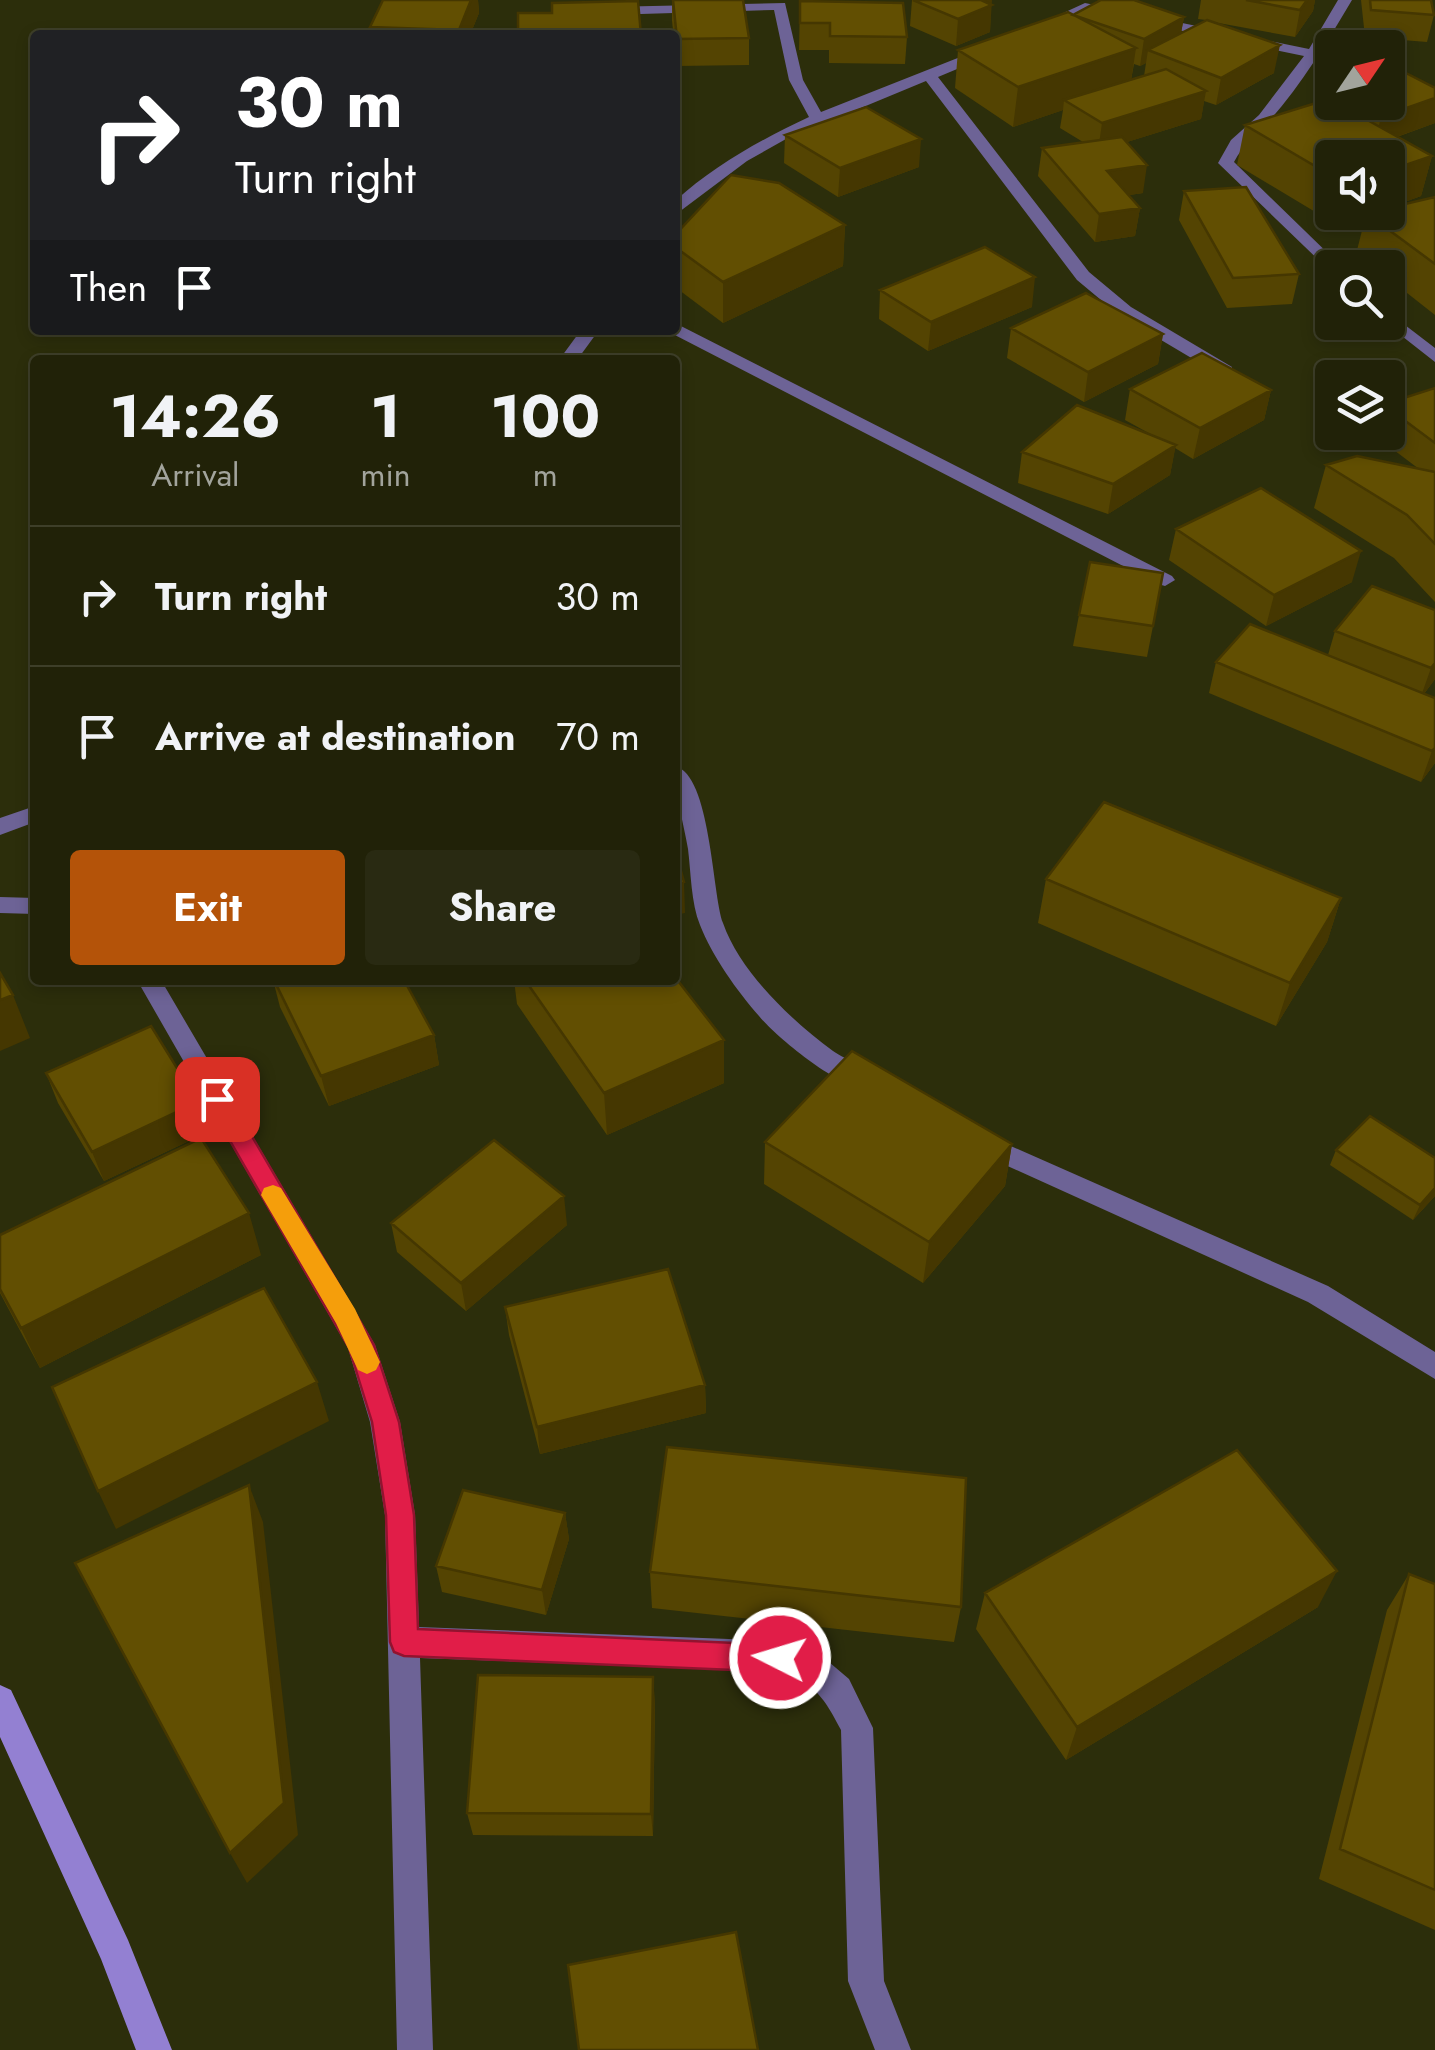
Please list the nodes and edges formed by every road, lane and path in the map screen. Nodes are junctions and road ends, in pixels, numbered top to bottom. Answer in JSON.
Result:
{"nodes":[{"id":1,"x":1345,"y":0,"type":"edge"},
{"id":2,"x":779,"y":3,"type":"edge"},
{"id":3,"x":1088,"y":4,"type":"edge"},
{"id":4,"x":597,"y":12,"type":"edge"},
{"id":5,"x":1028,"y":33,"type":"edge"},
{"id":6,"x":1001,"y":46,"type":"edge"},
{"id":7,"x":1314,"y":54,"type":"junction"},
{"id":8,"x":930,"y":75,"type":"junction"},
{"id":9,"x":818,"y":122,"type":"junction"},
{"id":10,"x":680,"y":205,"type":"edge"},
{"id":11,"x":1315,"y":250,"type":"edge"},
{"id":12,"x":680,"y":331,"type":"edge"},
{"id":13,"x":1405,"y":331,"type":"edge"},
{"id":14,"x":1435,"y":357,"type":"edge"},
{"id":15,"x":1242,"y":380,"type":"edge"},
{"id":16,"x":1165,"y":580,"type":"edge"},
{"id":17,"x":680,"y":785,"type":"edge"},
{"id":18,"x":30,"y":816,"type":"edge"},
{"id":19,"x":0,"y":827,"type":"edge"},
{"id":20,"x":0,"y":904,"type":"edge"},
{"id":21,"x":30,"y":906,"type":"edge"},
{"id":22,"x":152,"y":985,"type":"edge"},
{"id":23,"x":880,"y":1089,"type":"edge"},
{"id":24,"x":959,"y":1132,"type":"edge"},
{"id":25,"x":1435,"y":1367,"type":"edge"},
{"id":26,"x":404,"y":1642,"type":"junction"},
{"id":27,"x":0,"y":1700,"type":"edge"},
{"id":28,"x":154,"y":2050,"type":"edge"},
{"id":29,"x":415,"y":2050,"type":"edge"},
{"id":30,"x":893,"y":2050,"type":"edge"}],
"edges":[{"from":1,"to":7,"type":"street"},
{"from":2,"to":4,"type":"street"},
{"from":2,"to":9,"type":"street"},
{"from":3,"to":5,"type":"street"},
{"from":3,"to":7,"type":"street"},
{"from":6,"to":8,"type":"street"},
{"from":7,"to":11,"type":"street"},
{"from":8,"to":9,"type":"street"},
{"from":8,"to":15,"type":"street"},
{"from":9,"to":10,"type":"street"},
{"from":12,"to":16,"type":"street"},
{"from":13,"to":14,"type":"street"},
{"from":17,"to":23,"type":"street"},
{"from":18,"to":19,"type":"street"},
{"from":20,"to":21,"type":"street"},
{"from":22,"to":26,"type":"street"},
{"from":24,"to":25,"type":"street"},
{"from":26,"to":29,"type":"street"},
{"from":26,"to":30,"type":"street"},
{"from":27,"to":28,"type":"main road"}]}
